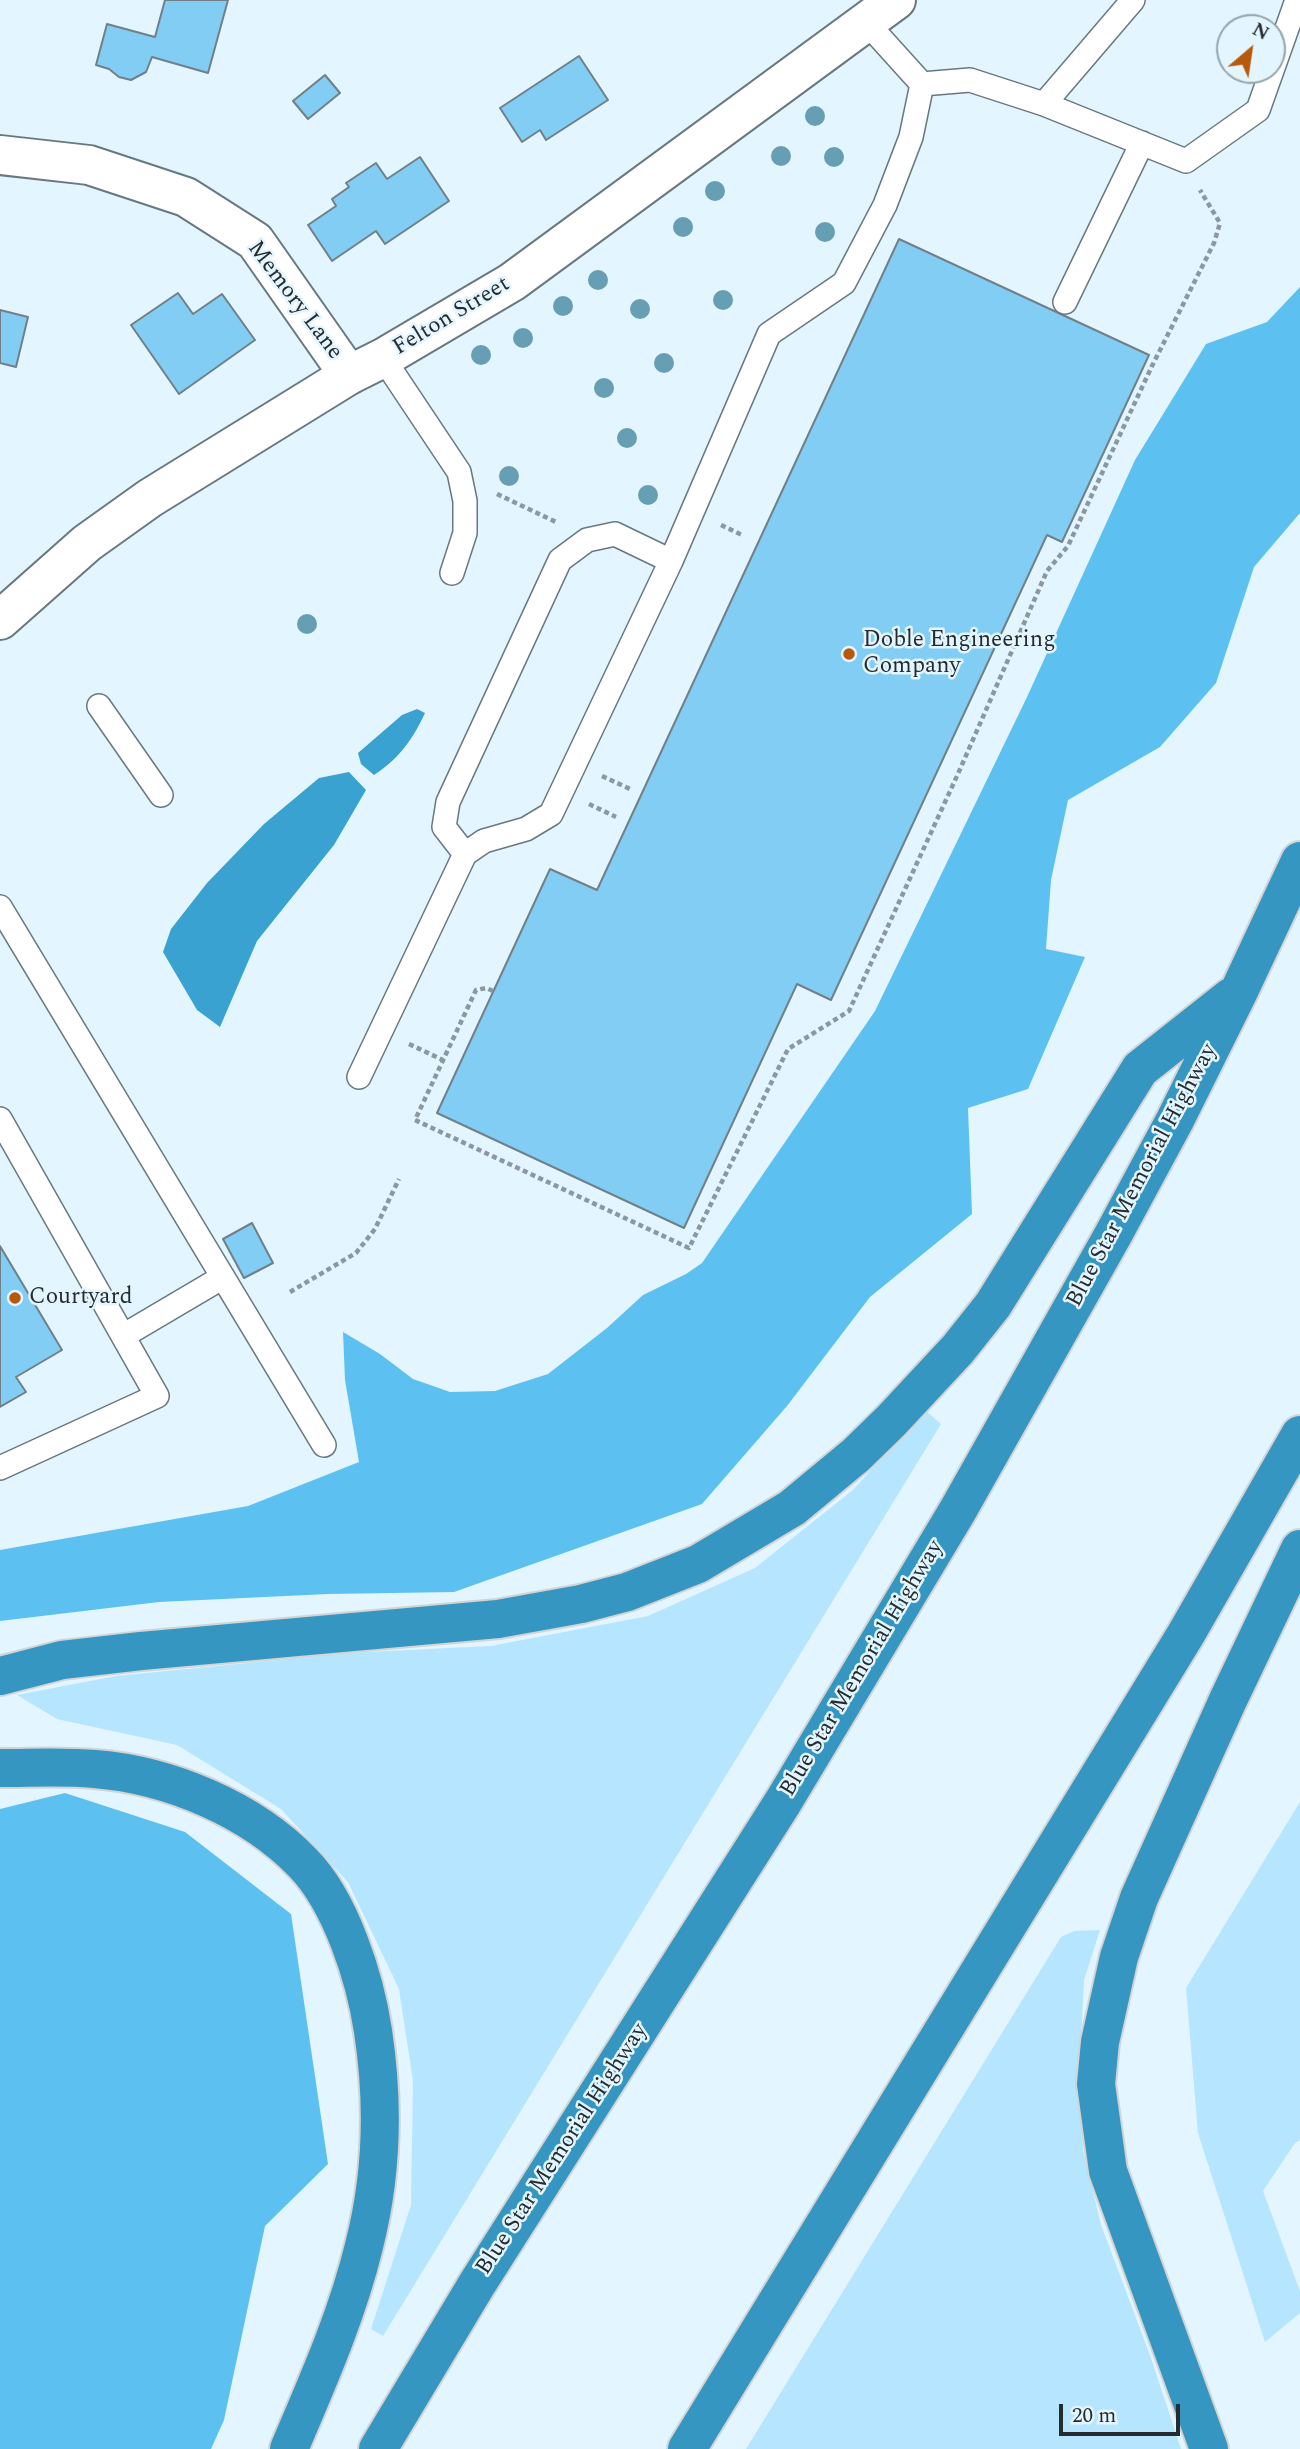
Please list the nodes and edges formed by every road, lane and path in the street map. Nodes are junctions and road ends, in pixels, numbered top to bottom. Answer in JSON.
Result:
{"nodes":[{"id":1,"x":896,"y":0,"type":"edge"},
{"id":2,"x":1132,"y":0,"type":"edge"},
{"id":3,"x":1297,"y":0,"type":"edge"},
{"id":4,"x":866,"y":22,"type":"junction"},
{"id":5,"x":922,"y":84,"type":"junction"},
{"id":6,"x":1044,"y":103,"type":"junction"},
{"id":7,"x":1142,"y":143,"type":"junction"},
{"id":8,"x":0,"y":155,"type":"edge"},
{"id":9,"x":1186,"y":161,"type":"junction"},
{"id":10,"x":1065,"y":302,"type":"dead end"},
{"id":11,"x":383,"y":358,"type":"junction"},
{"id":12,"x":349,"y":375,"type":"junction"},
{"id":13,"x":490,"y":491,"type":"dead end"},
{"id":14,"x":556,"y":522,"type":"dead end"},
{"id":15,"x":671,"y":561,"type":"junction"},
{"id":16,"x":452,"y":573,"type":"dead end"},
{"id":17,"x":0,"y":620,"type":"edge"},
{"id":18,"x":99,"y":706,"type":"dead end"},
{"id":19,"x":161,"y":795,"type":"dead end"},
{"id":20,"x":465,"y":853,"type":"junction"},
{"id":21,"x":1300,"y":861,"type":"edge"},
{"id":22,"x":0,"y":906,"type":"edge"},
{"id":23,"x":1240,"y":989,"type":"junction"},
{"id":24,"x":493,"y":991,"type":"dead end"},
{"id":25,"x":359,"y":1077,"type":"dead end"},
{"id":26,"x":0,"y":1119,"type":"edge"},
{"id":27,"x":399,"y":1179,"type":"dead end"},
{"id":28,"x":223,"y":1277,"type":"junction"},
{"id":29,"x":290,"y":1292,"type":"dead end"},
{"id":30,"x":123,"y":1336,"type":"junction"},
{"id":31,"x":1300,"y":1435,"type":"edge"},
{"id":32,"x":324,"y":1445,"type":"dead end"},
{"id":33,"x":0,"y":1468,"type":"edge"},
{"id":34,"x":1300,"y":1549,"type":"edge"},
{"id":35,"x":0,"y":1676,"type":"edge"},
{"id":36,"x":0,"y":1768,"type":"edge"},
{"id":37,"x":289,"y":2449,"type":"edge"},
{"id":38,"x":378,"y":2449,"type":"edge"},
{"id":39,"x":687,"y":2449,"type":"edge"},
{"id":40,"x":1209,"y":2449,"type":"edge"}],
"edges":[{"from":1,"to":4,"type":"street","name":"Felton Street"},
{"from":2,"to":6,"type":"lane"},
{"from":3,"to":9,"type":"lane"},
{"from":4,"to":5,"type":"lane"},
{"from":4,"to":11,"type":"street","name":"Felton Street"},
{"from":5,"to":6,"type":"lane"},
{"from":5,"to":15,"type":"lane"},
{"from":6,"to":7,"type":"lane"},
{"from":7,"to":9,"type":"lane"},
{"from":7,"to":10,"type":"lane"},
{"from":8,"to":12,"type":"street","name":"Memory Lane"},
{"from":9,"to":24,"type":"path"},
{"from":11,"to":12,"type":"street","name":"Felton Street"},
{"from":11,"to":16,"type":"lane"},
{"from":12,"to":17,"type":"street","name":"Felton Street"},
{"from":13,"to":14,"type":"path"},
{"from":15,"to":20,"type":"lane"},
{"from":15,"to":20,"type":"lane"},
{"from":18,"to":19,"type":"lane"},
{"from":20,"to":25,"type":"lane"},
{"from":21,"to":23,"type":"highway","name":"Blue Star Memorial Highway"},
{"from":22,"to":28,"type":"lane"},
{"from":23,"to":35,"type":"highway"},
{"from":23,"to":38,"type":"highway","name":"Blue Star Memorial Highway"},
{"from":26,"to":30,"type":"lane"},
{"from":27,"to":29,"type":"path"},
{"from":28,"to":30,"type":"lane"},
{"from":28,"to":32,"type":"lane"},
{"from":30,"to":33,"type":"lane"},
{"from":31,"to":39,"type":"highway"},
{"from":34,"to":40,"type":"highway"},
{"from":36,"to":37,"type":"highway"}]}
